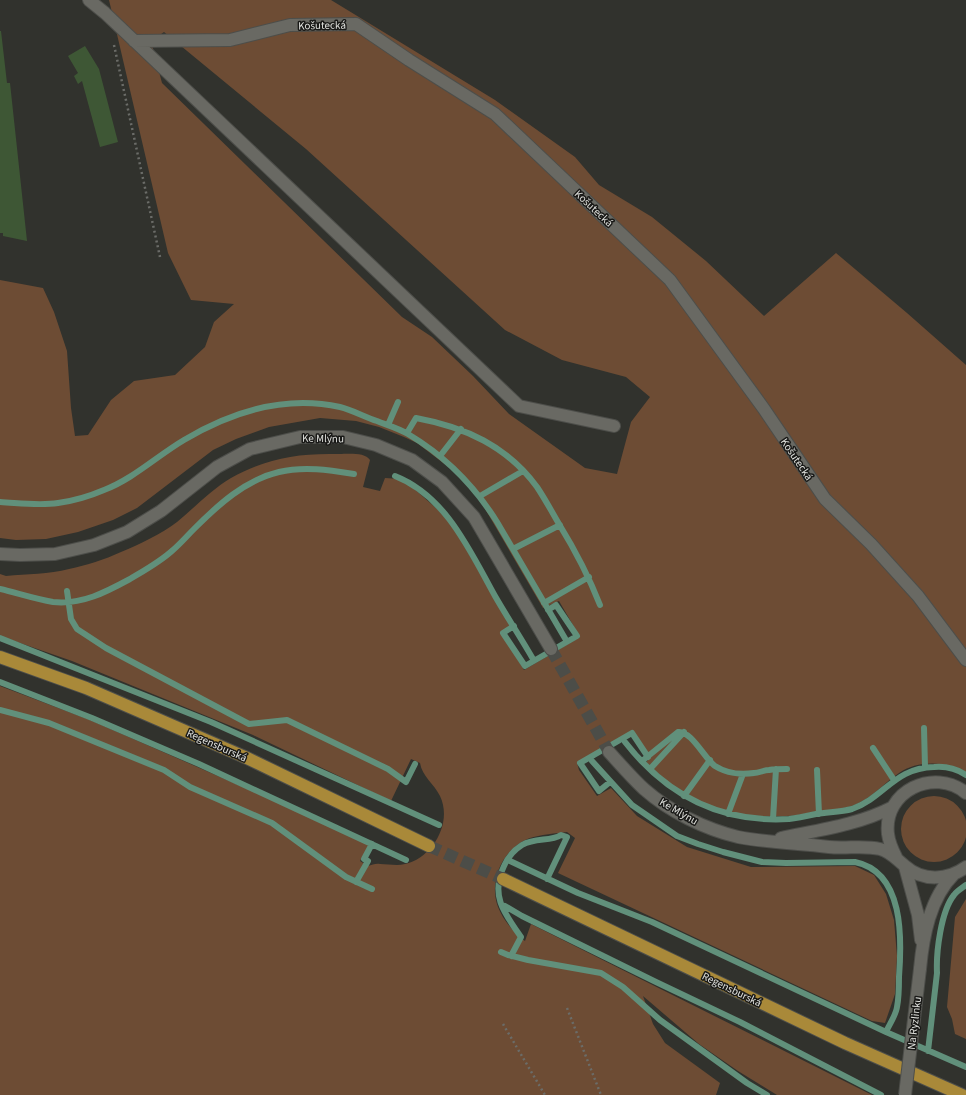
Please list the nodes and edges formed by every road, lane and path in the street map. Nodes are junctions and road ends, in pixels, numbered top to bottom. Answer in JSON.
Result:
{"nodes":[{"id":1,"x":89,"y":0,"type":"edge"},
{"id":2,"x":134,"y":41,"type":"junction"},
{"id":3,"x":113,"y":42,"type":"dead end"},
{"id":4,"x":160,"y":257,"type":"dead end"},
{"id":5,"x":614,"y":426,"type":"dead end"},
{"id":6,"x":0,"y":554,"type":"edge"},
{"id":7,"x":551,"y":649,"type":"tunnel mouth"},
{"id":8,"x":0,"y":657,"type":"edge"},
{"id":9,"x":966,"y":660,"type":"edge"},
{"id":10,"x":609,"y":752,"type":"tunnel mouth"},
{"id":11,"x":966,"y":793,"type":"edge"},
{"id":12,"x":893,"y":807,"type":"junction"},
{"id":13,"x":766,"y":841,"type":"junction"},
{"id":14,"x":429,"y":846,"type":"tunnel mouth"},
{"id":15,"x":896,"y":857,"type":"junction"},
{"id":16,"x":905,"y":867,"type":"junction"},
{"id":17,"x":966,"y":867,"type":"edge"},
{"id":18,"x":954,"y":874,"type":"junction"},
{"id":19,"x":503,"y":879,"type":"tunnel mouth"},
{"id":20,"x":922,"y":950,"type":"junction"},
{"id":21,"x":567,"y":1008,"type":"dead end"},
{"id":22,"x":503,"y":1024,"type":"dead end"},
{"id":23,"x":546,"y":1095,"type":"edge"},
{"id":24,"x":601,"y":1095,"type":"edge"},
{"id":25,"x":905,"y":1095,"type":"edge"},
{"id":26,"x":962,"y":1095,"type":"edge"}],
"edges":[{"from":1,"to":2,"type":"street"},
{"from":2,"to":5,"type":"street"},
{"from":2,"to":9,"type":"street","name":"Košutecká"},
{"from":3,"to":4,"type":"path"},
{"from":6,"to":7,"type":"street","name":"Ke Mlýnu"},
{"from":8,"to":14,"type":"main road","name":"Regensburská"},
{"from":10,"to":13,"type":"street","name":"Ke Mlýnu"},
{"from":11,"to":12,"type":"street","name":"Ke Mlýnu"},
{"from":12,"to":13,"type":"street","name":"Ke Mlýnu"},
{"from":12,"to":15,"type":"street","name":"Ke Mlýnu"},
{"from":13,"to":15,"type":"street","name":"Ke Mlýnu"},
{"from":15,"to":16,"type":"street","name":"Ke Mlýnu"},
{"from":16,"to":18,"type":"street","name":"Ke Mlýnu"},
{"from":16,"to":20,"type":"street","name":"Na Ryzlinku"},
{"from":17,"to":18,"type":"street","name":"Ke Mlýnu"},
{"from":18,"to":20,"type":"street","name":"Na Ryzlinku"},
{"from":19,"to":26,"type":"main road","name":"Regensburská"},
{"from":20,"to":25,"type":"street","name":"Na Ryzlinku","bridge":true},
{"from":21,"to":24,"type":"path"},
{"from":22,"to":23,"type":"path"}]}
